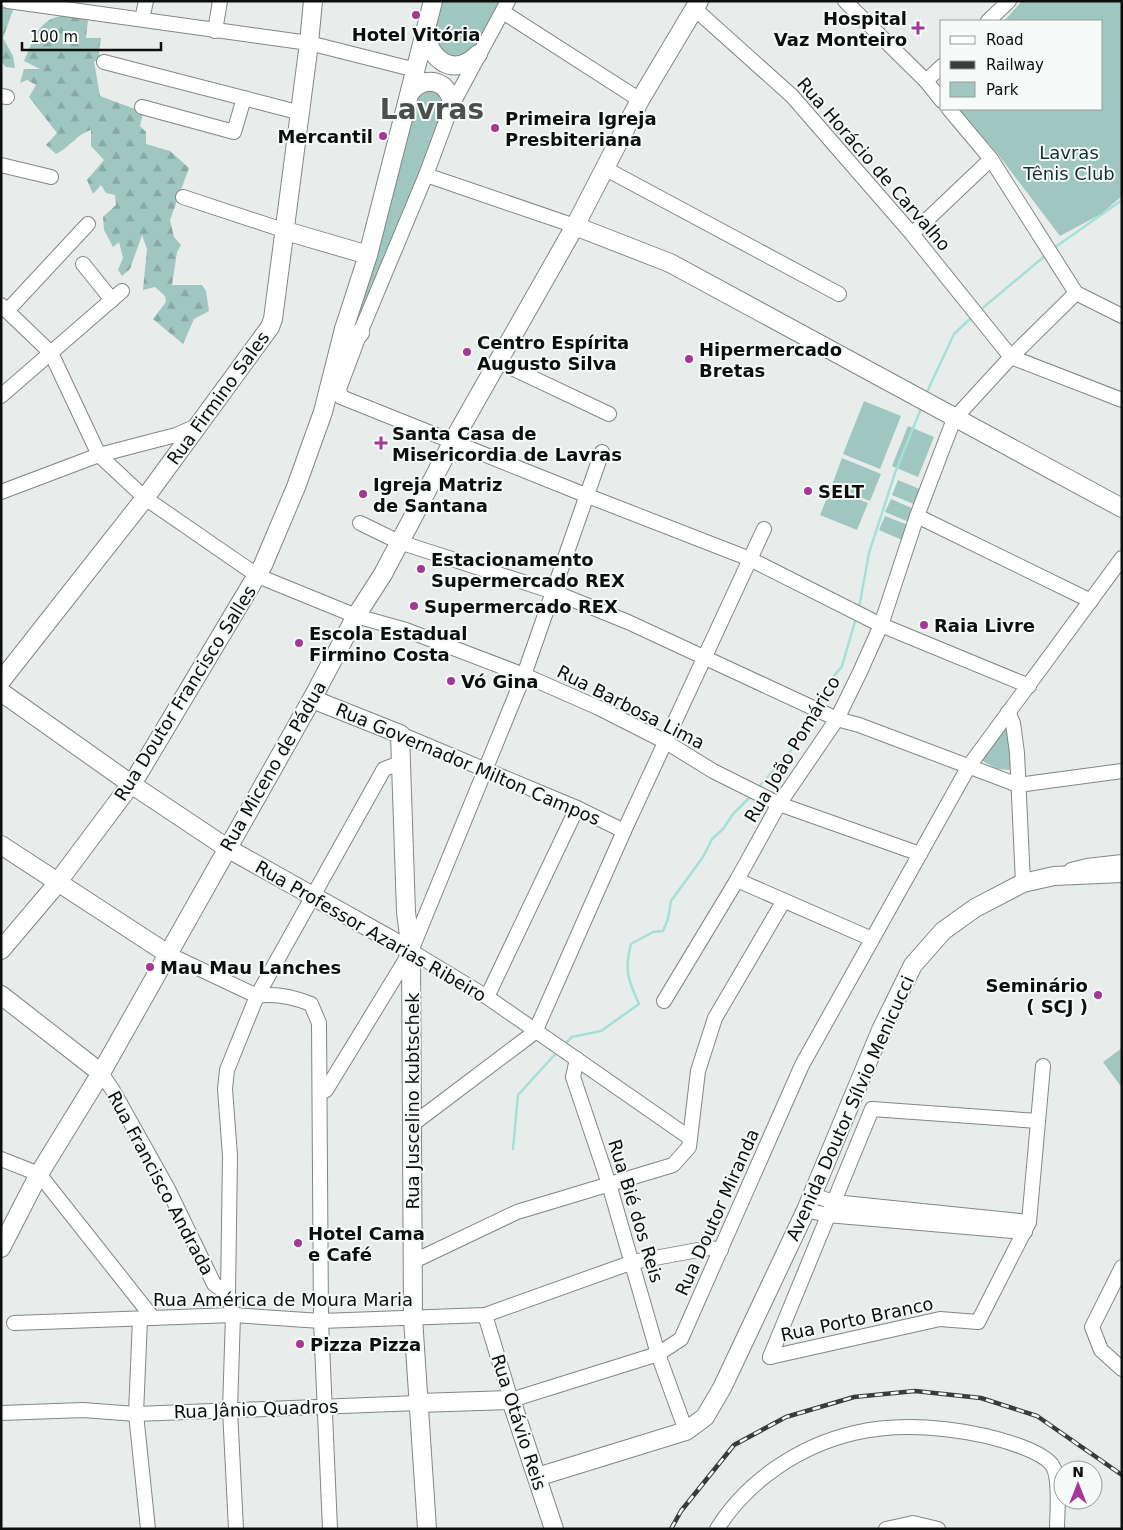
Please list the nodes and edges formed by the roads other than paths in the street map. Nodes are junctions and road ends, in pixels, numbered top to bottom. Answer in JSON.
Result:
{"nodes":[{"id":1,"x":8,"y":1,"type":"edge"},
{"id":2,"x":146,"y":1,"type":"edge"},
{"id":3,"x":220,"y":1,"type":"edge"},
{"id":4,"x":313,"y":1,"type":"edge"},
{"id":5,"x":433,"y":1,"type":"edge"},
{"id":6,"x":844,"y":1,"type":"edge"},
{"id":7,"x":1009,"y":1,"type":"edge"},
{"id":8,"x":697,"y":5,"type":"edge"},
{"id":9,"x":94,"y":7,"type":"edge"},
{"id":10,"x":505,"y":7,"type":"edge"},
{"id":11,"x":142,"y":19,"type":"junction"},
{"id":12,"x":989,"y":20,"type":"edge"},
{"id":13,"x":215,"y":31,"type":"junction"},
{"id":14,"x":425,"y":31,"type":"junction"},
{"id":15,"x":309,"y":43,"type":"junction"},
{"id":16,"x":478,"y":54,"type":"junction"},
{"id":17,"x":104,"y":62,"type":"dead end"},
{"id":18,"x":940,"y":68,"type":"edge"},
{"id":19,"x":416,"y":70,"type":"junction"},
{"id":20,"x":926,"y":81,"type":"junction"},
{"id":21,"x":410,"y":93,"type":"junction"},
{"id":22,"x":244,"y":98,"type":"junction"},
{"id":23,"x":940,"y":98,"type":"edge"},
{"id":24,"x":640,"y":100,"type":"junction"},
{"id":25,"x":452,"y":105,"type":"junction"},
{"id":26,"x":142,"y":106,"type":"dead end"},
{"id":27,"x":950,"y":110,"type":"edge"},
{"id":28,"x":301,"y":113,"type":"junction"},
{"id":29,"x":991,"y":159,"type":"junction"},
{"id":30,"x":1,"y":165,"type":"edge"},
{"id":31,"x":606,"y":169,"type":"junction"},
{"id":32,"x":426,"y":175,"type":"junction"},
{"id":33,"x":51,"y":177,"type":"dead end"},
{"id":34,"x":183,"y":197,"type":"dead end"},
{"id":35,"x":88,"y":224,"type":"dead end"},
{"id":36,"x":576,"y":226,"type":"junction"},
{"id":37,"x":286,"y":231,"type":"junction"},
{"id":38,"x":912,"y":234,"type":"junction"},
{"id":39,"x":368,"y":255,"type":"junction"},
{"id":40,"x":83,"y":264,"type":"dead end"},
{"id":41,"x":1076,"y":293,"type":"junction"},
{"id":42,"x":839,"y":294,"type":"dead end"},
{"id":43,"x":4,"y":308,"type":"edge"},
{"id":44,"x":1122,"y":316,"type":"edge"},
{"id":45,"x":352,"y":331,"type":"junction"},
{"id":46,"x":51,"y":353,"type":"junction"},
{"id":47,"x":1011,"y":357,"type":"junction"},
{"id":48,"x":499,"y":362,"type":"junction"},
{"id":49,"x":1,"y":396,"type":"edge"},
{"id":50,"x":341,"y":396,"type":"junction"},
{"id":51,"x":1122,"y":400,"type":"edge"},
{"id":52,"x":323,"y":412,"type":"junction"},
{"id":53,"x":609,"y":414,"type":"dead end"},
{"id":54,"x":954,"y":419,"type":"junction"},
{"id":55,"x":180,"y":440,"type":"junction"},
{"id":56,"x":453,"y":441,"type":"junction"},
{"id":57,"x":602,"y":452,"type":"dead end"},
{"id":58,"x":99,"y":455,"type":"junction"},
{"id":59,"x":1,"y":491,"type":"edge"},
{"id":60,"x":588,"y":496,"type":"junction"},
{"id":61,"x":145,"y":498,"type":"junction"},
{"id":62,"x":1122,"y":508,"type":"edge"},
{"id":63,"x":917,"y":516,"type":"junction"},
{"id":64,"x":360,"y":523,"type":"dead end"},
{"id":65,"x":764,"y":529,"type":"dead end"},
{"id":66,"x":399,"y":542,"type":"junction"},
{"id":67,"x":1122,"y":558,"type":"edge"},
{"id":68,"x":750,"y":559,"type":"junction"},
{"id":69,"x":258,"y":576,"type":"junction"},
{"id":70,"x":554,"y":592,"type":"junction"},
{"id":71,"x":1091,"y":601,"type":"junction"},
{"id":72,"x":356,"y":616,"type":"junction"},
{"id":73,"x":881,"y":625,"type":"junction"},
{"id":74,"x":704,"y":658,"type":"junction"},
{"id":75,"x":524,"y":676,"type":"junction"},
{"id":76,"x":1,"y":680,"type":"edge"},
{"id":77,"x":1029,"y":686,"type":"junction"},
{"id":78,"x":1,"y":692,"type":"edge"},
{"id":79,"x":312,"y":699,"type":"junction"},
{"id":80,"x":1008,"y":712,"type":"junction"},
{"id":81,"x":836,"y":719,"type":"junction"},
{"id":82,"x":400,"y":734,"type":"junction"},
{"id":83,"x":666,"y":742,"type":"junction"},
{"id":84,"x":400,"y":764,"type":"junction"},
{"id":85,"x":969,"y":766,"type":"junction"},
{"id":86,"x":486,"y":771,"type":"junction"},
{"id":87,"x":1122,"y":771,"type":"edge"},
{"id":88,"x":131,"y":784,"type":"junction"},
{"id":89,"x":1018,"y":785,"type":"junction"},
{"id":90,"x":778,"y":804,"type":"junction"},
{"id":91,"x":578,"y":808,"type":"junction"},
{"id":92,"x":624,"y":831,"type":"junction"},
{"id":93,"x":1,"y":845,"type":"edge"},
{"id":94,"x":227,"y":848,"type":"junction"},
{"id":95,"x":920,"y":854,"type":"junction"},
{"id":96,"x":1122,"y":862,"type":"edge"},
{"id":97,"x":1122,"y":873,"type":"edge"},
{"id":98,"x":1054,"y":876,"type":"junction"},
{"id":99,"x":737,"y":880,"type":"junction"},
{"id":100,"x":58,"y":881,"type":"junction"},
{"id":101,"x":1023,"y":883,"type":"junction"},
{"id":102,"x":313,"y":896,"type":"junction"},
{"id":103,"x":783,"y":902,"type":"junction"},
{"id":104,"x":406,"y":912,"type":"junction"},
{"id":105,"x":425,"y":915,"type":"junction"},
{"id":106,"x":872,"y":939,"type":"junction"},
{"id":107,"x":1,"y":950,"type":"edge"},
{"id":108,"x":411,"y":951,"type":"junction"},
{"id":109,"x":168,"y":954,"type":"junction"},
{"id":110,"x":403,"y":981,"type":"junction"},
{"id":111,"x":1,"y":995,"type":"edge"},
{"id":112,"x":257,"y":996,"type":"junction"},
{"id":113,"x":487,"y":997,"type":"junction"},
{"id":114,"x":664,"y":1001,"type":"dead end"},
{"id":115,"x":535,"y":1032,"type":"junction"},
{"id":116,"x":577,"y":1059,"type":"junction"},
{"id":117,"x":1043,"y":1066,"type":"dead end"},
{"id":118,"x":101,"y":1074,"type":"junction"},
{"id":119,"x":320,"y":1093,"type":"junction"},
{"id":120,"x":1038,"y":1121,"type":"junction"},
{"id":121,"x":413,"y":1124,"type":"junction"},
{"id":122,"x":690,"y":1138,"type":"junction"},
{"id":123,"x":1,"y":1160,"type":"edge"},
{"id":124,"x":39,"y":1174,"type":"junction"},
{"id":125,"x":610,"y":1184,"type":"junction"},
{"id":126,"x":809,"y":1202,"type":"junction"},
{"id":127,"x":831,"y":1209,"type":"junction"},
{"id":128,"x":7,"y":1226,"type":"edge"},
{"id":129,"x":1027,"y":1227,"type":"junction"},
{"id":130,"x":1,"y":1248,"type":"edge"},
{"id":131,"x":721,"y":1250,"type":"junction"},
{"id":132,"x":412,"y":1262,"type":"junction"},
{"id":133,"x":633,"y":1262,"type":"junction"},
{"id":134,"x":1122,"y":1267,"type":"edge"},
{"id":135,"x":228,"y":1294,"type":"junction"},
{"id":136,"x":233,"y":1315,"type":"junction"},
{"id":137,"x":485,"y":1315,"type":"junction"},
{"id":138,"x":147,"y":1318,"type":"junction"},
{"id":139,"x":413,"y":1318,"type":"junction"},
{"id":140,"x":321,"y":1321,"type":"junction"},
{"id":141,"x":14,"y":1323,"type":"dead end"},
{"id":142,"x":658,"y":1354,"type":"junction"},
{"id":143,"x":1122,"y":1369,"type":"edge"},
{"id":144,"x":511,"y":1400,"type":"junction"},
{"id":145,"x":418,"y":1403,"type":"junction"},
{"id":146,"x":326,"y":1406,"type":"junction"},
{"id":147,"x":230,"y":1410,"type":"junction"},
{"id":148,"x":136,"y":1414,"type":"junction"},
{"id":149,"x":3,"y":1417,"type":"edge"},
{"id":150,"x":686,"y":1431,"type":"junction"},
{"id":151,"x":537,"y":1477,"type":"junction"},
{"id":152,"x":148,"y":1529,"type":"edge"},
{"id":153,"x":236,"y":1529,"type":"edge"},
{"id":154,"x":330,"y":1529,"type":"edge"},
{"id":155,"x":427,"y":1529,"type":"edge"},
{"id":156,"x":554,"y":1529,"type":"edge"},
{"id":157,"x":717,"y":1529,"type":"edge"},
{"id":158,"x":886,"y":1529,"type":"edge"},
{"id":159,"x":938,"y":1529,"type":"edge"},
{"id":160,"x":1057,"y":1529,"type":"edge"}],
"edges":[{"from":1,"to":9,"type":"street"},
{"from":2,"to":11,"type":"street"},
{"from":3,"to":13,"type":"street"},
{"from":4,"to":15,"type":"main road","name":"Rua Firmino Sales"},
{"from":5,"to":14,"type":"main road","name":"Rua Doutor Francisco Salles"},
{"from":6,"to":20,"type":"street"},
{"from":7,"to":12,"type":"street"},
{"from":8,"to":24,"type":"main road","name":"Rua Miceno de Pádua"},
{"from":8,"to":38,"type":"street","name":"Rua Horácio de Carvalho"},
{"from":9,"to":11,"type":"street"},
{"from":10,"to":16,"type":"street"},
{"from":10,"to":24,"type":"street"},
{"from":11,"to":13,"type":"street"},
{"from":13,"to":15,"type":"street"},
{"from":14,"to":16,"type":"main road"},
{"from":14,"to":19,"type":"main road","name":"Rua Doutor Francisco Salles"},
{"from":15,"to":19,"type":"street"},
{"from":15,"to":28,"type":"main road","name":"Rua Firmino Sales"},
{"from":16,"to":25,"type":"street"},
{"from":17,"to":22,"type":"street"},
{"from":18,"to":20,"type":"street"},
{"from":19,"to":21,"type":"main road","name":"Rua Doutor Francisco Salles"},
{"from":20,"to":23,"type":"street"},
{"from":21,"to":25,"type":"main road"},
{"from":21,"to":39,"type":"main road","name":"Rua Doutor Francisco Salles"},
{"from":22,"to":26,"type":"street"},
{"from":22,"to":28,"type":"street"},
{"from":24,"to":31,"type":"main road","name":"Rua Miceno de Pádua"},
{"from":25,"to":32,"type":"street"},
{"from":27,"to":29,"type":"street"},
{"from":28,"to":37,"type":"main road","name":"Rua Firmino Sales"},
{"from":29,"to":38,"type":"street"},
{"from":29,"to":41,"type":"street"},
{"from":30,"to":33,"type":"street"},
{"from":31,"to":36,"type":"main road","name":"Rua Miceno de Pádua"},
{"from":31,"to":42,"type":"street"},
{"from":32,"to":36,"type":"street"},
{"from":32,"to":45,"type":"street"},
{"from":34,"to":37,"type":"street"},
{"from":35,"to":43,"type":"street"},
{"from":36,"to":48,"type":"main road","name":"Rua Miceno de Pádua"},
{"from":36,"to":54,"type":"main road"},
{"from":37,"to":39,"type":"main road"},
{"from":37,"to":55,"type":"main road","name":"Rua Firmino Sales"},
{"from":38,"to":47,"type":"street","name":"Rua Horácio de Carvalho"},
{"from":39,"to":45,"type":"main road","name":"Rua Doutor Francisco Salles"},
{"from":40,"to":46,"type":"street"},
{"from":41,"to":44,"type":"street"},
{"from":41,"to":47,"type":"street"},
{"from":43,"to":46,"type":"street","name":"Rua Barbosa Lima"},
{"from":45,"to":50,"type":"street"},
{"from":45,"to":52,"type":"main road","name":"Rua Doutor Francisco Salles"},
{"from":46,"to":49,"type":"street"},
{"from":46,"to":58,"type":"street","name":"Rua Barbosa Lima"},
{"from":47,"to":51,"type":"street"},
{"from":47,"to":54,"type":"street"},
{"from":48,"to":53,"type":"street"},
{"from":48,"to":56,"type":"main road","name":"Rua Miceno de Pádua"},
{"from":50,"to":52,"type":"main road"},
{"from":50,"to":56,"type":"street"},
{"from":52,"to":69,"type":"main road","name":"Rua Doutor Francisco Salles"},
{"from":54,"to":62,"type":"main road"},
{"from":54,"to":63,"type":"street","name":"Rua João Pomárico"},
{"from":55,"to":58,"type":"street"},
{"from":55,"to":61,"type":"main road","name":"Rua Firmino Sales"},
{"from":56,"to":60,"type":"street"},
{"from":56,"to":66,"type":"main road","name":"Rua Miceno de Pádua"},
{"from":57,"to":60,"type":"street"},
{"from":58,"to":59,"type":"street"},
{"from":58,"to":61,"type":"street","name":"Rua Barbosa Lima"},
{"from":60,"to":68,"type":"street"},
{"from":60,"to":70,"type":"street"},
{"from":61,"to":69,"type":"street","name":"Rua Barbosa Lima"},
{"from":61,"to":76,"type":"main road","name":"Rua Firmino Sales"},
{"from":63,"to":71,"type":"street"},
{"from":63,"to":73,"type":"street","name":"Rua João Pomárico"},
{"from":64,"to":66,"type":"street"},
{"from":65,"to":68,"type":"street"},
{"from":66,"to":70,"type":"street"},
{"from":66,"to":72,"type":"main road","name":"Rua Miceno de Pádua"},
{"from":67,"to":71,"type":"street","name":"Rua Doutor Miranda"},
{"from":68,"to":73,"type":"street"},
{"from":68,"to":74,"type":"street"},
{"from":69,"to":72,"type":"street","name":"Rua Barbosa Lima"},
{"from":69,"to":88,"type":"main road","name":"Rua Doutor Francisco Salles"},
{"from":70,"to":74,"type":"street"},
{"from":70,"to":75,"type":"street"},
{"from":71,"to":77,"type":"street","name":"Rua Doutor Miranda"},
{"from":72,"to":75,"type":"street","name":"Rua Barbosa Lima"},
{"from":72,"to":79,"type":"main road","name":"Rua Miceno de Pádua"},
{"from":73,"to":77,"type":"street"},
{"from":73,"to":81,"type":"street","name":"Rua João Pomárico"},
{"from":74,"to":81,"type":"street"},
{"from":74,"to":83,"type":"street"},
{"from":75,"to":83,"type":"street","name":"Rua Barbosa Lima"},
{"from":75,"to":86,"type":"street"},
{"from":77,"to":80,"type":"street","name":"Rua Doutor Miranda"},
{"from":78,"to":88,"type":"main road","name":"Rua Professor Azarias Ribeiro"},
{"from":79,"to":82,"type":"main road","name":"Rua Governador Milton Campos"},
{"from":79,"to":94,"type":"main road","name":"Rua Miceno de Pádua"},
{"from":80,"to":85,"type":"street","name":"Rua Doutor Miranda"},
{"from":80,"to":89,"type":"street"},
{"from":81,"to":85,"type":"street"},
{"from":81,"to":90,"type":"street","name":"Rua João Pomárico"},
{"from":82,"to":84,"type":"main road","name":"Rua Juscelino kubtschek"},
{"from":82,"to":86,"type":"street","name":"Rua Governador Milton Campos"},
{"from":83,"to":90,"type":"street","name":"Rua Barbosa Lima"},
{"from":83,"to":92,"type":"street"},
{"from":84,"to":102,"type":"street"},
{"from":84,"to":104,"type":"main road","name":"Rua Juscelino kubtschek"},
{"from":85,"to":89,"type":"street"},
{"from":85,"to":95,"type":"street","name":"Rua Doutor Miranda"},
{"from":86,"to":91,"type":"street","name":"Rua Governador Milton Campos"},
{"from":86,"to":105,"type":"street"},
{"from":87,"to":89,"type":"street"},
{"from":88,"to":94,"type":"main road","name":"Rua Professor Azarias Ribeiro"},
{"from":88,"to":100,"type":"main road","name":"Rua Doutor Francisco Salles"},
{"from":89,"to":101,"type":"street"},
{"from":90,"to":95,"type":"street","name":"Rua Barbosa Lima"},
{"from":90,"to":99,"type":"street","name":"Rua João Pomárico"},
{"from":91,"to":92,"type":"street","name":"Rua Governador Milton Campos"},
{"from":91,"to":113,"type":"street"},
{"from":92,"to":115,"type":"street"},
{"from":93,"to":100,"type":"main road"},
{"from":94,"to":102,"type":"main road","name":"Rua Professor Azarias Ribeiro"},
{"from":94,"to":109,"type":"main road","name":"Rua Miceno de Pádua"},
{"from":95,"to":106,"type":"street","name":"Rua Doutor Miranda"},
{"from":96,"to":98,"type":"street"},
{"from":97,"to":98,"type":"main road","name":"Avenida Doutor Sílvio Menicucci"},
{"from":98,"to":101,"type":"main road","name":"Avenida Doutor Sílvio Menicucci"},
{"from":99,"to":103,"type":"street"},
{"from":99,"to":114,"type":"street","name":"Rua João Pomárico"},
{"from":100,"to":107,"type":"main road","name":"Rua Doutor Francisco Salles"},
{"from":100,"to":109,"type":"main road"},
{"from":101,"to":126,"type":"main road","name":"Avenida Doutor Sílvio Menicucci"},
{"from":102,"to":108,"type":"main road","name":"Rua Professor Azarias Ribeiro"},
{"from":102,"to":112,"type":"street"},
{"from":103,"to":106,"type":"street"},
{"from":103,"to":122,"type":"street"},
{"from":104,"to":105,"type":"street"},
{"from":104,"to":108,"type":"main road","name":"Rua Juscelino kubtschek"},
{"from":105,"to":108,"type":"street"},
{"from":106,"to":131,"type":"street","name":"Rua Doutor Miranda"},
{"from":108,"to":110,"type":"main road","name":"Rua Juscelino kubtschek"},
{"from":108,"to":113,"type":"street","name":"Rua Professor Azarias Ribeiro"},
{"from":109,"to":112,"type":"street"},
{"from":109,"to":118,"type":"main road","name":"Rua Miceno de Pádua"},
{"from":110,"to":119,"type":"street"},
{"from":110,"to":121,"type":"main road","name":"Rua Juscelino kubtschek"},
{"from":111,"to":118,"type":"main road","name":"Rua Francisco Andrada"},
{"from":112,"to":119,"type":"street"},
{"from":112,"to":135,"type":"street"},
{"from":113,"to":115,"type":"street","name":"Rua Professor Azarias Ribeiro"},
{"from":115,"to":116,"type":"street","name":"Rua Professor Azarias Ribeiro"},
{"from":115,"to":121,"type":"street"},
{"from":116,"to":122,"type":"street","name":"Rua Professor Azarias Ribeiro"},
{"from":116,"to":125,"type":"street","name":"Rua Bié dos Reis"},
{"from":117,"to":120,"type":"street","name":"Rua Porto Branco"},
{"from":118,"to":124,"type":"main road","name":"Rua Miceno de Pádua"},
{"from":118,"to":135,"type":"street","name":"Rua Francisco Andrada"},
{"from":119,"to":140,"type":"street"},
{"from":120,"to":127,"type":"street"},
{"from":120,"to":129,"type":"street","name":"Rua Porto Branco"},
{"from":121,"to":132,"type":"main road","name":"Rua Juscelino kubtschek"},
{"from":122,"to":125,"type":"street"},
{"from":123,"to":124,"type":"street"},
{"from":124,"to":128,"type":"main road","name":"Rua Miceno de Pádua"},
{"from":124,"to":138,"type":"street"},
{"from":125,"to":132,"type":"street"},
{"from":125,"to":133,"type":"street","name":"Rua Bié dos Reis"},
{"from":126,"to":127,"type":"street"},
{"from":126,"to":150,"type":"main road","name":"Avenida Doutor Sílvio Menicucci"},
{"from":127,"to":129,"type":"street"},
{"from":127,"to":129,"type":"street","name":"Rua Porto Branco"},
{"from":128,"to":130,"type":"main road","name":"Rua Miceno de Pádua"},
{"from":131,"to":133,"type":"street","name":"Rua América de Moura Maria"},
{"from":131,"to":142,"type":"street","name":"Rua Doutor Miranda"},
{"from":132,"to":139,"type":"main road","name":"Rua Juscelino kubtschek"},
{"from":133,"to":137,"type":"street","name":"Rua América de Moura Maria"},
{"from":133,"to":142,"type":"street","name":"Rua Bié dos Reis"},
{"from":134,"to":143,"type":"street"},
{"from":135,"to":136,"type":"street"},
{"from":136,"to":138,"type":"street","name":"Rua América de Moura Maria"},
{"from":136,"to":140,"type":"street","name":"Rua América de Moura Maria"},
{"from":136,"to":147,"type":"street"},
{"from":137,"to":139,"type":"street","name":"Rua América de Moura Maria"},
{"from":137,"to":144,"type":"street","name":"Rua Otávio Reis"},
{"from":138,"to":141,"type":"street","name":"Rua América de Moura Maria"},
{"from":138,"to":148,"type":"street"},
{"from":139,"to":140,"type":"street","name":"Rua América de Moura Maria"},
{"from":139,"to":145,"type":"main road","name":"Rua Juscelino kubtschek"},
{"from":140,"to":146,"type":"street"},
{"from":142,"to":144,"type":"street","name":"Rua Doutor Miranda"},
{"from":142,"to":150,"type":"street","name":"Rua Bié dos Reis"},
{"from":144,"to":145,"type":"main road","name":"Rua Jânio Quadros"},
{"from":144,"to":151,"type":"main road","name":"Rua Otávio Reis"},
{"from":145,"to":146,"type":"street","name":"Rua Jânio Quadros"},
{"from":145,"to":155,"type":"main road","name":"Rua Juscelino kubtschek"},
{"from":146,"to":147,"type":"street","name":"Rua Jânio Quadros"},
{"from":146,"to":154,"type":"street"},
{"from":147,"to":148,"type":"street","name":"Rua Jânio Quadros"},
{"from":147,"to":153,"type":"street"},
{"from":148,"to":149,"type":"street","name":"Rua Jânio Quadros"},
{"from":148,"to":152,"type":"street"},
{"from":150,"to":151,"type":"main road"},
{"from":151,"to":156,"type":"main road","name":"Rua Otávio Reis"},
{"from":157,"to":160,"type":"street"},
{"from":158,"to":159,"type":"street"}]}
